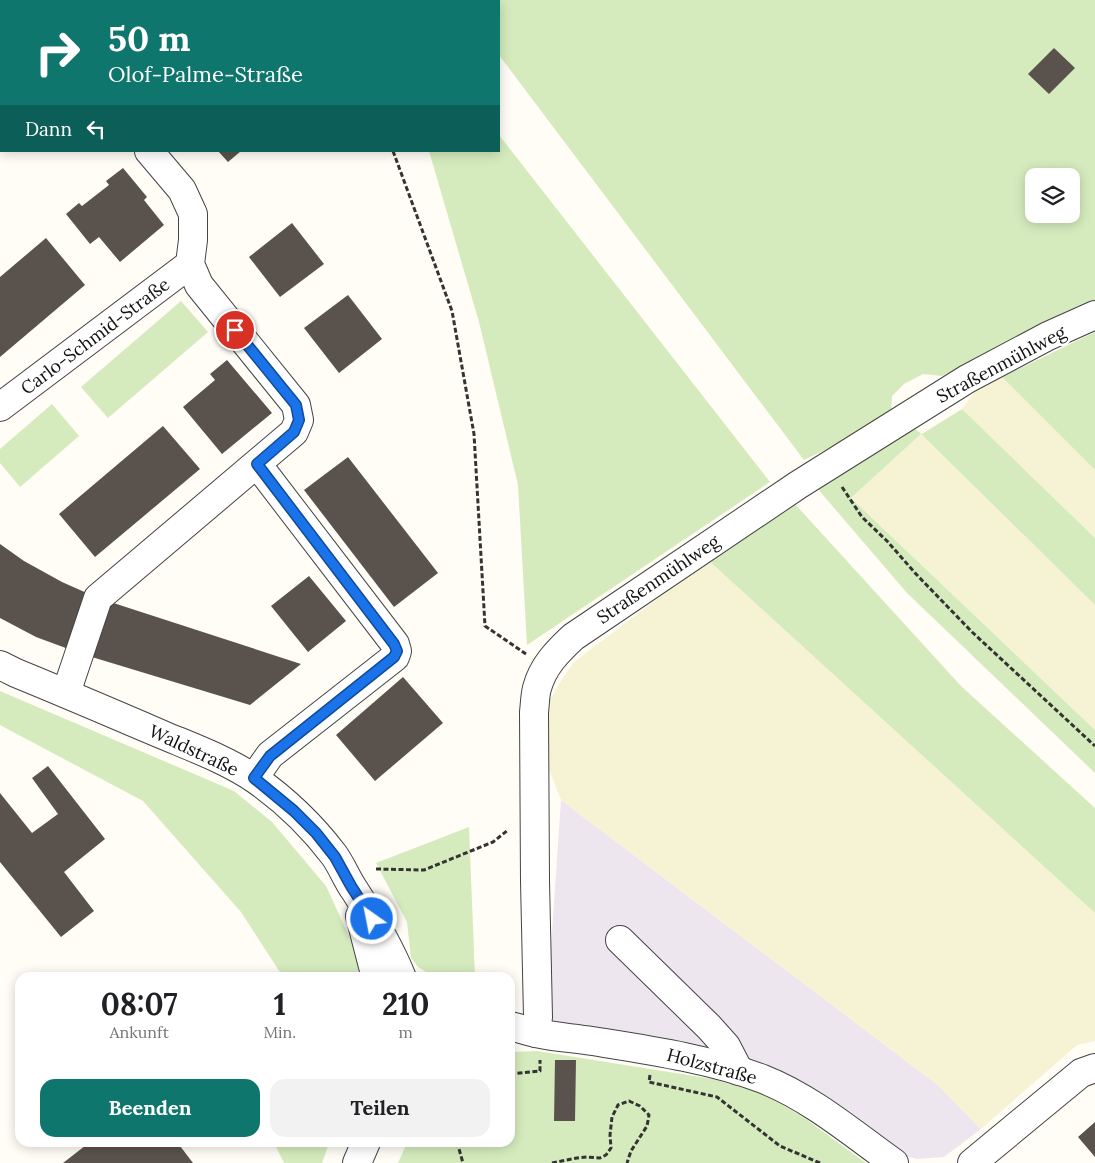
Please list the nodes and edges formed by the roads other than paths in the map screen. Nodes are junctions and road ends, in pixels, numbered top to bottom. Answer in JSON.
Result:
{"nodes":[{"id":1,"x":150,"y":152,"type":"edge"},
{"id":2,"x":190,"y":264,"type":"junction"},
{"id":3,"x":1095,"y":315,"type":"edge"},
{"id":4,"x":0,"y":407,"type":"edge"},
{"id":5,"x":257,"y":464,"type":"junction"},
{"id":6,"x":0,"y":665,"type":"edge"},
{"id":7,"x":66,"y":694,"type":"junction"},
{"id":8,"x":254,"y":778,"type":"junction"},
{"id":9,"x":351,"y":886,"type":"junction"},
{"id":10,"x":620,"y":940,"type":"dead end"},
{"id":11,"x":374,"y":972,"type":"edge"},
{"id":12,"x":400,"y":972,"type":"edge"},
{"id":13,"x":515,"y":1030,"type":"edge"},
{"id":14,"x":529,"y":1041,"type":"edge"},
{"id":15,"x":1095,"y":1068,"type":"edge"},
{"id":16,"x":739,"y":1071,"type":"junction"},
{"id":17,"x":364,"y":1147,"type":"edge"},
{"id":18,"x":357,"y":1163,"type":"edge"},
{"id":19,"x":894,"y":1163,"type":"edge"},
{"id":20,"x":972,"y":1163,"type":"edge"}],
"edges":[{"from":1,"to":2,"type":"street"},
{"from":2,"to":4,"type":"street","name":"Carlo-Schmid-Straße"},
{"from":2,"to":5,"type":"street"},
{"from":3,"to":14,"type":"street","name":"Straßenmühlweg"},
{"from":5,"to":7,"type":"street"},
{"from":5,"to":8,"type":"street"},
{"from":6,"to":7,"type":"street","name":"Waldstraße"},
{"from":7,"to":8,"type":"street","name":"Waldstraße"},
{"from":8,"to":9,"type":"street","name":"Waldstraße"},
{"from":9,"to":11,"type":"street","name":"Waldstraße"},
{"from":9,"to":12,"type":"street","name":"Waldstraße"},
{"from":10,"to":16,"type":"street"},
{"from":13,"to":14,"type":"street","name":"Holzstraße"},
{"from":14,"to":16,"type":"street","name":"Holzstraße"},
{"from":15,"to":20,"type":"street"},
{"from":16,"to":19,"type":"street","name":"Holzstraße"},
{"from":17,"to":18,"type":"street"}]}
